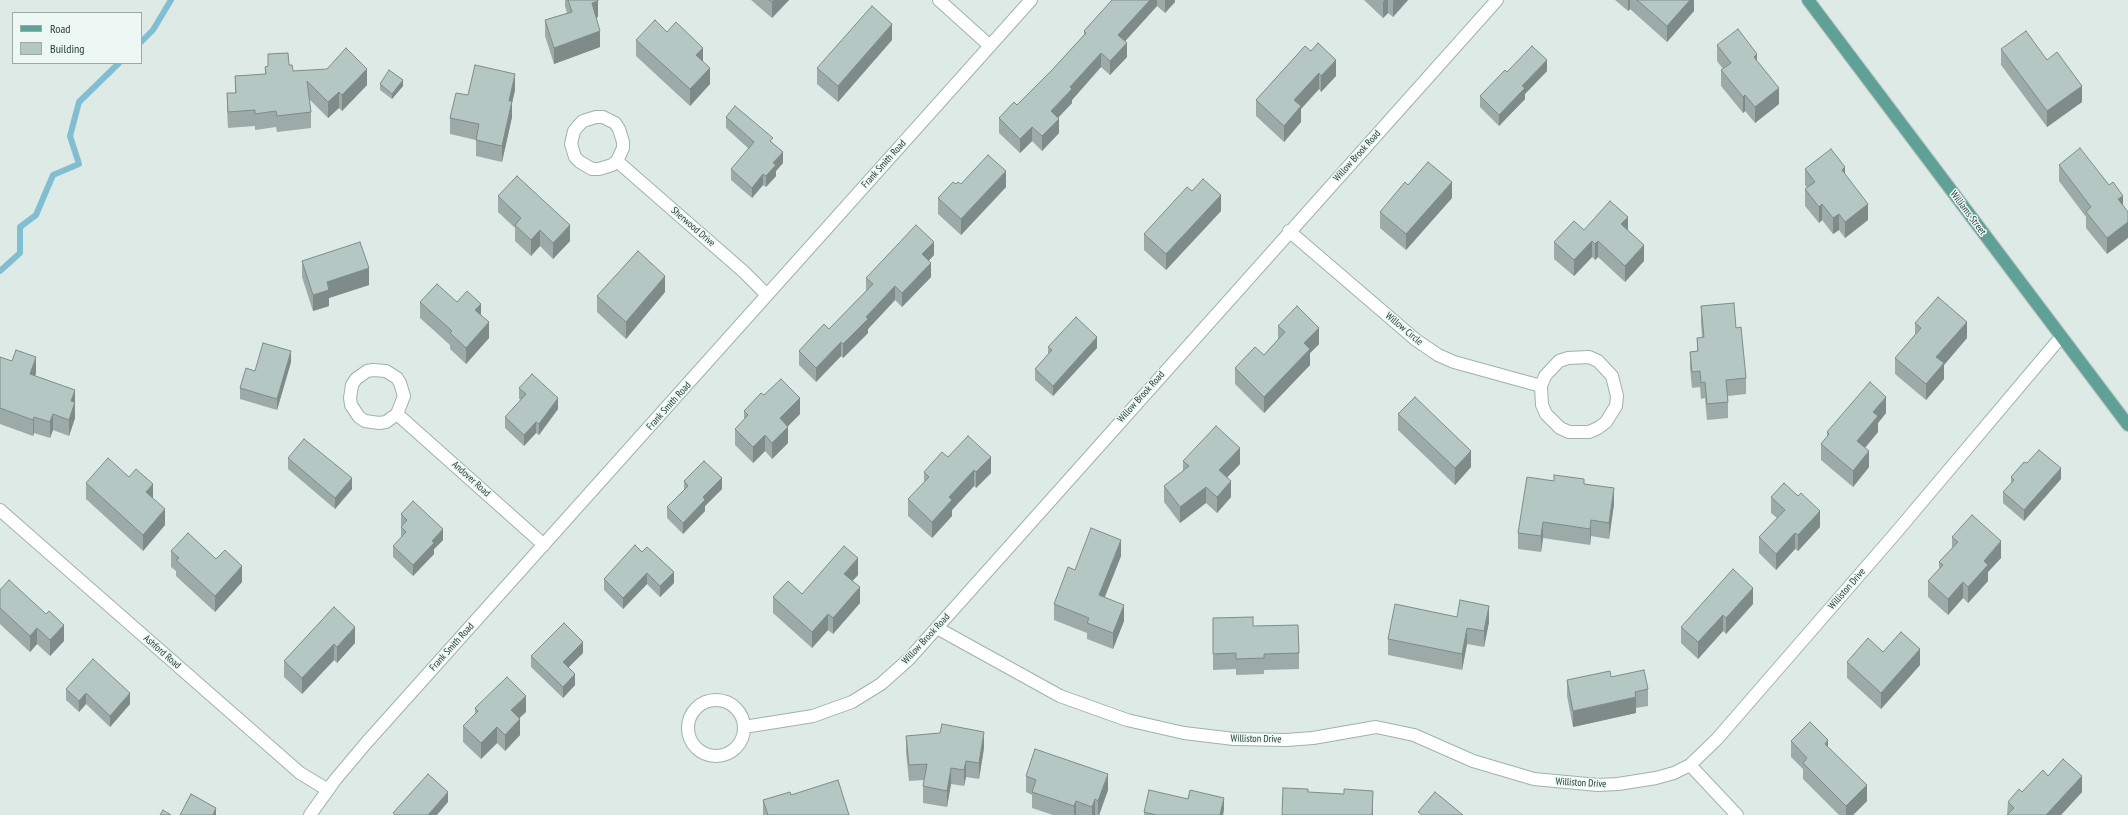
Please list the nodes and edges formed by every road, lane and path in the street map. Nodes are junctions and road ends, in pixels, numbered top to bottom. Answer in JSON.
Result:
{"nodes":[{"id":1,"x":939,"y":0,"type":"edge"},
{"id":2,"x":1031,"y":0,"type":"edge"},
{"id":3,"x":1497,"y":0,"type":"edge"},
{"id":4,"x":1808,"y":0,"type":"edge"},
{"id":5,"x":990,"y":46,"type":"junction"},
{"id":6,"x":617,"y":160,"type":"junction"},
{"id":7,"x":1289,"y":231,"type":"junction"},
{"id":8,"x":767,"y":295,"type":"junction"},
{"id":9,"x":2061,"y":337,"type":"junction"},
{"id":10,"x":1541,"y":386,"type":"junction"},
{"id":11,"x":398,"y":414,"type":"junction"},
{"id":12,"x":2128,"y":425,"type":"edge"},
{"id":13,"x":0,"y":510,"type":"edge"},
{"id":14,"x":544,"y":545,"type":"junction"},
{"id":15,"x":937,"y":628,"type":"junction"},
{"id":16,"x":744,"y":727,"type":"junction"},
{"id":17,"x":1690,"y":765,"type":"junction"},
{"id":18,"x":328,"y":790,"type":"junction"},
{"id":19,"x":310,"y":815,"type":"edge"},
{"id":20,"x":1737,"y":815,"type":"edge"}],
"edges":[{"from":1,"to":5,"type":"street"},
{"from":2,"to":5,"type":"street","name":"Frank Smith Road"},
{"from":3,"to":7,"type":"street","name":"Willow Brook Road"},
{"from":4,"to":9,"type":"main road","name":"Williams Street"},
{"from":5,"to":8,"type":"street","name":"Frank Smith Road"},
{"from":6,"to":6,"type":"street"},
{"from":6,"to":8,"type":"street","name":"Sherwood Drive"},
{"from":7,"to":10,"type":"street","name":"Willow Circle"},
{"from":7,"to":15,"type":"street","name":"Willow Brook Road"},
{"from":8,"to":14,"type":"street","name":"Frank Smith Road"},
{"from":9,"to":12,"type":"main road","name":"Williams Street"},
{"from":9,"to":17,"type":"street","name":"Williston Drive"},
{"from":10,"to":10,"type":"street"},
{"from":11,"to":11,"type":"street"},
{"from":11,"to":14,"type":"street","name":"Andover Road"},
{"from":13,"to":18,"type":"street","name":"Ashford Road"},
{"from":14,"to":18,"type":"street","name":"Frank Smith Road"},
{"from":15,"to":16,"type":"street","name":"Willow Brook Road"},
{"from":15,"to":17,"type":"street","name":"Williston Drive"},
{"from":16,"to":16,"type":"street"},
{"from":17,"to":20,"type":"street"},
{"from":18,"to":19,"type":"street","name":"Frank Smith Road"}]}
